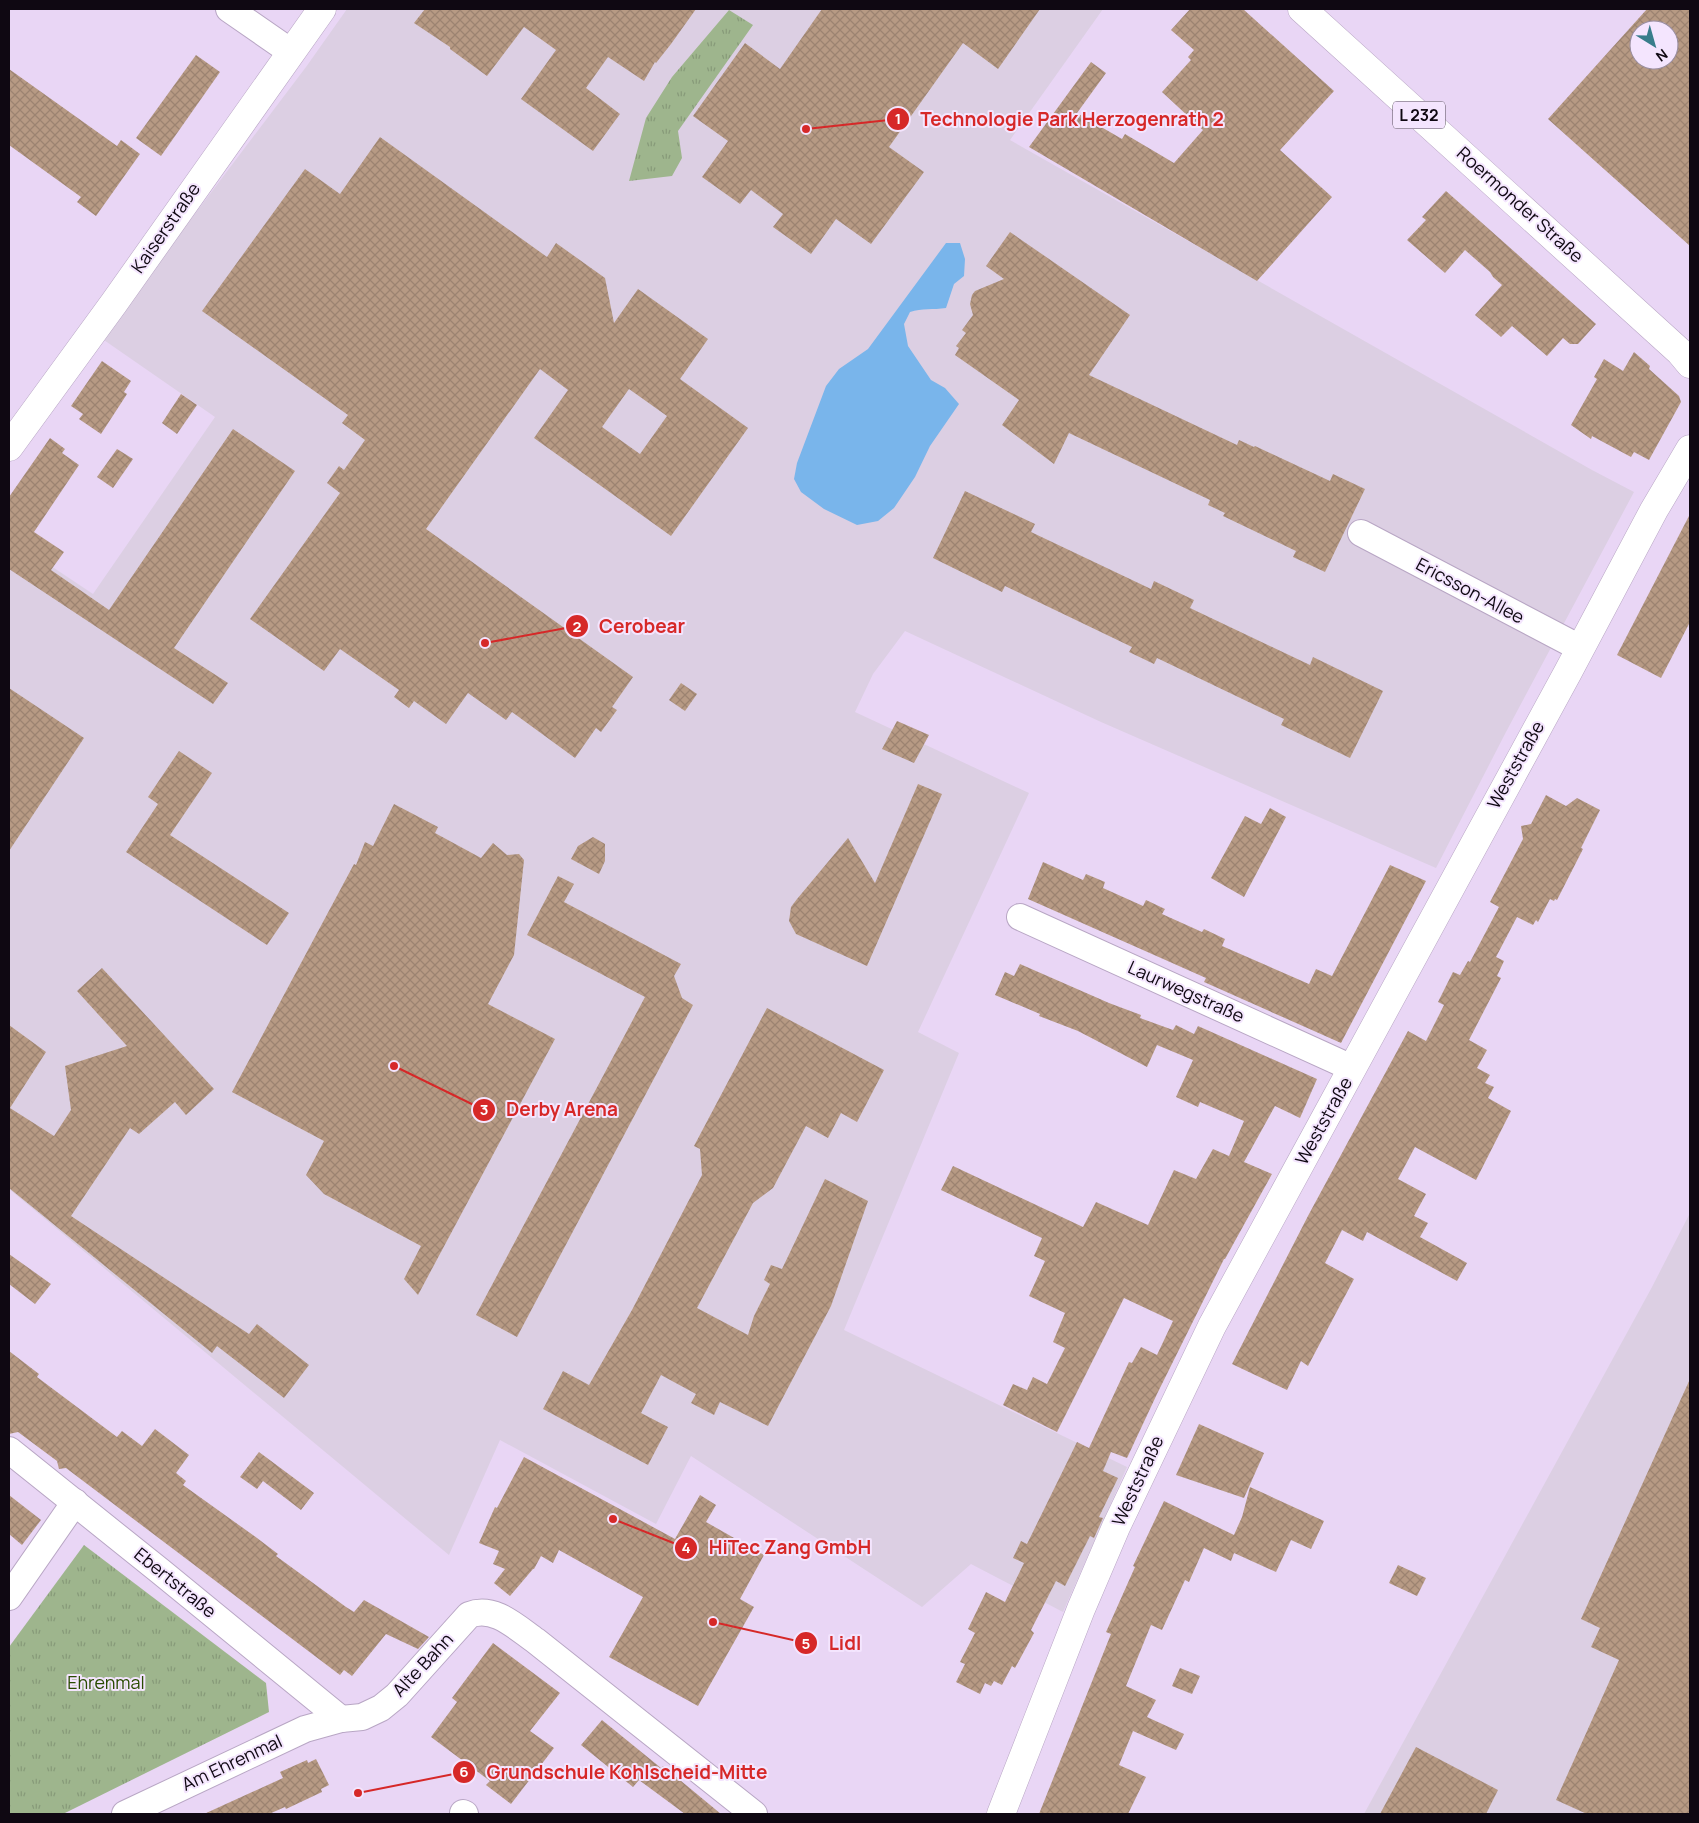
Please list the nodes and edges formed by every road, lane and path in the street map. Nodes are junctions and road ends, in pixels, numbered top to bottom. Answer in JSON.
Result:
{"nodes":[{"id":1,"x":229,"y":9,"type":"edge"},
{"id":2,"x":322,"y":9,"type":"edge"},
{"id":3,"x":1302,"y":9,"type":"edge"},
{"id":4,"x":291,"y":52,"type":"junction"},
{"id":5,"x":1690,"y":364,"type":"edge"},
{"id":6,"x":9,"y":447,"type":"edge"},
{"id":7,"x":1690,"y":449,"type":"edge"},
{"id":8,"x":1361,"y":533,"type":"dead end"},
{"id":9,"x":1580,"y":648,"type":"junction"},
{"id":10,"x":1020,"y":917,"type":"dead end"},
{"id":11,"x":1352,"y":1068,"type":"junction"},
{"id":12,"x":9,"y":1450,"type":"edge"},
{"id":13,"x":75,"y":1502,"type":"junction"},
{"id":14,"x":9,"y":1597,"type":"edge"},
{"id":15,"x":341,"y":1719,"type":"junction"},
{"id":16,"x":125,"y":1814,"type":"edge"},
{"id":17,"x":754,"y":1814,"type":"edge"},
{"id":18,"x":1002,"y":1814,"type":"edge"}],
"edges":[{"from":1,"to":4,"type":"street"},
{"from":2,"to":4,"type":"main road","name":"Kaiserstraße"},
{"from":3,"to":5,"type":"main road","name":"Roermonder Straße","number":"L 232"},
{"from":4,"to":6,"type":"main road","name":"Kaiserstraße"},
{"from":7,"to":9,"type":"main road","name":"Weststraße"},
{"from":8,"to":9,"type":"street","name":"Ericsson-Allee"},
{"from":9,"to":11,"type":"main road","name":"Weststraße"},
{"from":10,"to":11,"type":"street","name":"Laurwegstraße"},
{"from":11,"to":18,"type":"main road","name":"Weststraße"},
{"from":12,"to":13,"type":"street","name":"Ebertstraße"},
{"from":13,"to":14,"type":"street"},
{"from":13,"to":15,"type":"street","name":"Ebertstraße"},
{"from":15,"to":16,"type":"street","name":"Am Ehrenmal"},
{"from":15,"to":17,"type":"street","name":"Alte Bahn"}]}
